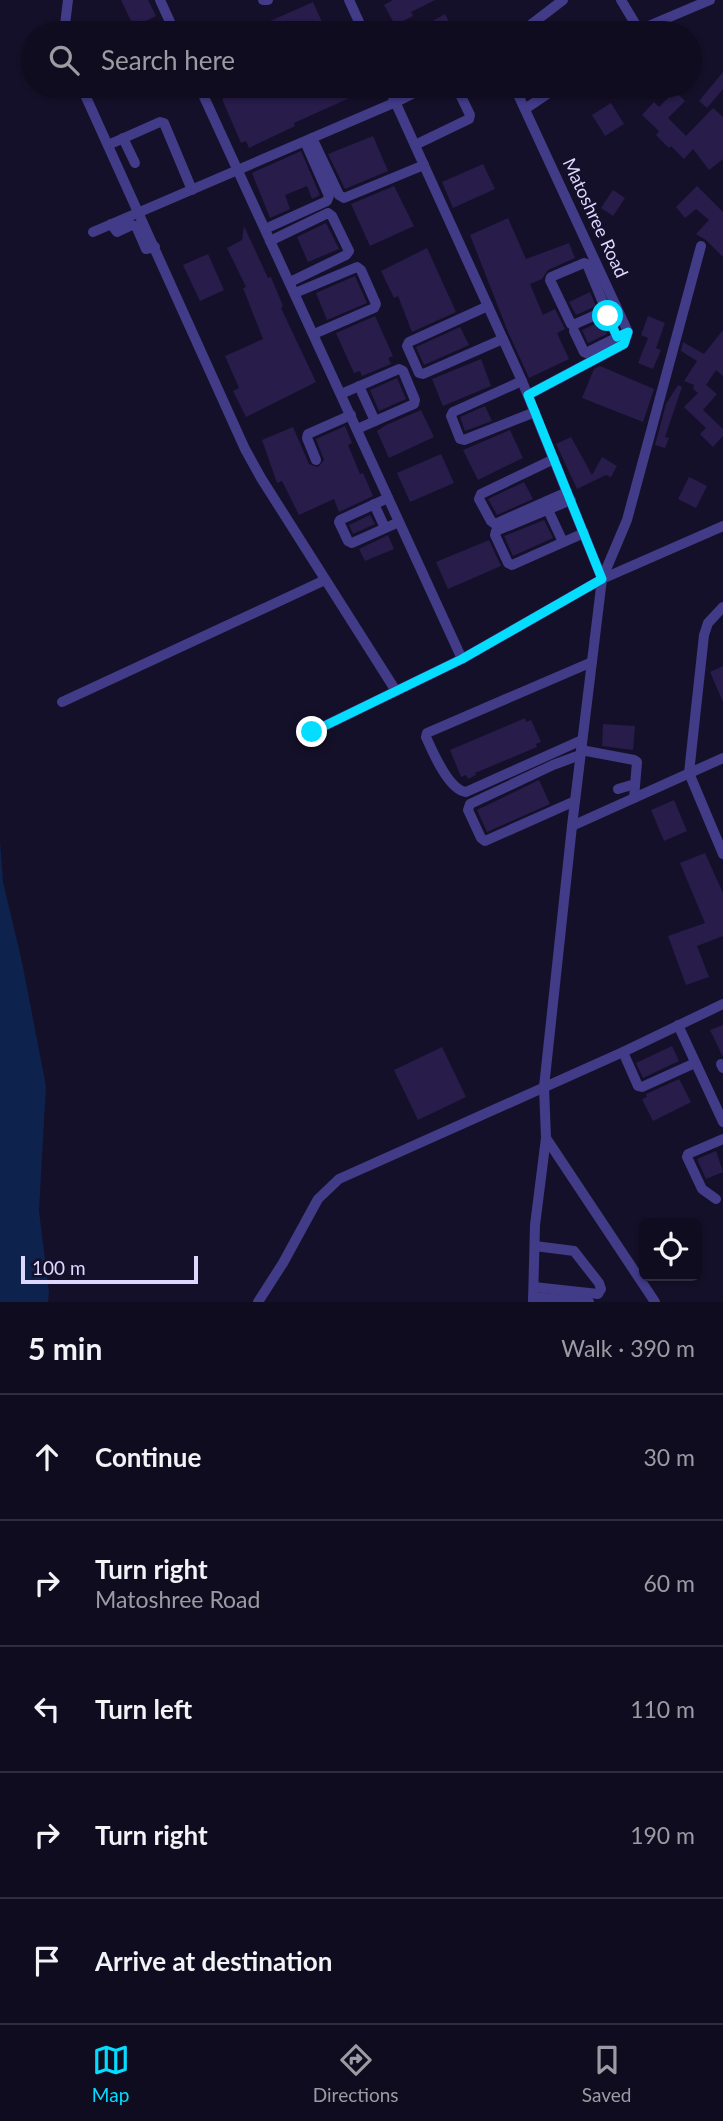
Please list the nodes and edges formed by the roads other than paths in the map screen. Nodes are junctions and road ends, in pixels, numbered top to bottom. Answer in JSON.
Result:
{"nodes":[{"id":1,"x":68,"y":0,"type":"edge"},
{"id":2,"x":160,"y":0,"type":"edge"},
{"id":3,"x":262,"y":0,"type":"edge"},
{"id":4,"x":268,"y":0,"type":"edge"},
{"id":5,"x":349,"y":0,"type":"edge"},
{"id":6,"x":563,"y":0,"type":"edge"},
{"id":7,"x":621,"y":0,"type":"edge"},
{"id":8,"x":710,"y":0,"type":"edge"},
{"id":9,"x":65,"y":21,"type":"edge"},
{"id":10,"x":170,"y":21,"type":"edge"},
{"id":11,"x":359,"y":21,"type":"edge"},
{"id":12,"x":536,"y":21,"type":"edge"},
{"id":13,"x":632,"y":21,"type":"edge"},
{"id":14,"x":662,"y":21,"type":"edge"},
{"id":15,"x":87,"y":98,"type":"edge"},
{"id":16,"x":205,"y":98,"type":"edge"},
{"id":17,"x":394,"y":98,"type":"edge"},
{"id":18,"x":405,"y":98,"type":"edge"},
{"id":19,"x":462,"y":98,"type":"edge"},
{"id":20,"x":520,"y":98,"type":"edge"},
{"id":21,"x":541,"y":98,"type":"edge"},
{"id":22,"x":396,"y":103,"type":"junction"},
{"id":23,"x":525,"y":109,"type":"junction"},
{"id":24,"x":123,"y":138,"type":"junction"},
{"id":25,"x":309,"y":140,"type":"junction"},
{"id":26,"x":108,"y":145,"type":"junction"},
{"id":27,"x":415,"y":145,"type":"junction"},
{"id":28,"x":135,"y":163,"type":"dead end"},
{"id":29,"x":424,"y":165,"type":"junction"},
{"id":30,"x":238,"y":170,"type":"junction"},
{"id":31,"x":192,"y":190,"type":"junction"},
{"id":32,"x":139,"y":212,"type":"junction"},
{"id":33,"x":111,"y":224,"type":"junction"},
{"id":34,"x":265,"y":229,"type":"junction"},
{"id":35,"x":93,"y":232,"type":"dead end"},
{"id":36,"x":147,"y":236,"type":"junction"},
{"id":37,"x":270,"y":241,"type":"junction"},
{"id":38,"x":701,"y":246,"type":"dead end"},
{"id":39,"x":290,"y":282,"type":"junction"},
{"id":40,"x":295,"y":293,"type":"junction"},
{"id":41,"x":488,"y":306,"type":"junction"},
{"id":42,"x":610,"y":311,"type":"junction"},
{"id":43,"x":574,"y":331,"type":"dead end"},
{"id":44,"x":314,"y":334,"type":"junction"},
{"id":45,"x":623,"y":335,"type":"junction"},
{"id":46,"x":503,"y":339,"type":"junction"},
{"id":47,"x":522,"y":381,"type":"junction"},
{"id":48,"x":359,"y":386,"type":"junction"},
{"id":49,"x":341,"y":394,"type":"junction"},
{"id":50,"x":528,"y":395,"type":"junction"},
{"id":51,"x":535,"y":412,"type":"junction"},
{"id":52,"x":351,"y":415,"type":"junction"},
{"id":53,"x":375,"y":421,"type":"junction"},
{"id":54,"x":357,"y":429,"type":"junction"},
{"id":55,"x":554,"y":459,"type":"junction"},
{"id":56,"x":316,"y":460,"type":"dead end"},
{"id":57,"x":569,"y":496,"type":"junction"},
{"id":58,"x":388,"y":498,"type":"junction"},
{"id":59,"x":374,"y":504,"type":"junction"},
{"id":60,"x":548,"y":510,"type":"junction"},
{"id":61,"x":399,"y":522,"type":"junction"},
{"id":62,"x":723,"y":526,"type":"edge"},
{"id":63,"x":385,"y":528,"type":"junction"},
{"id":64,"x":583,"y":533,"type":"junction"},
{"id":65,"x":564,"y":542,"type":"junction"},
{"id":66,"x":602,"y":579,"type":"junction"},
{"id":67,"x":326,"y":580,"type":"junction"},
{"id":68,"x":723,"y":607,"type":"edge"},
{"id":69,"x":462,"y":659,"type":"junction"},
{"id":70,"x":592,"y":662,"type":"junction"},
{"id":71,"x":396,"y":691,"type":"junction"},
{"id":72,"x":62,"y":702,"type":"dead end"},
{"id":73,"x":312,"y":732,"type":"dead end"},
{"id":74,"x":581,"y":749,"type":"junction"},
{"id":75,"x":723,"y":758,"type":"edge"},
{"id":76,"x":689,"y":774,"type":"junction"},
{"id":77,"x":635,"y":784,"type":"junction"},
{"id":78,"x":618,"y":789,"type":"dead end"},
{"id":79,"x":634,"y":798,"type":"junction"},
{"id":80,"x":575,"y":801,"type":"junction"},
{"id":81,"x":572,"y":826,"type":"junction"},
{"id":82,"x":723,"y":854,"type":"edge"},
{"id":83,"x":723,"y":1004,"type":"edge"},
{"id":84,"x":678,"y":1025,"type":"junction"},
{"id":85,"x":623,"y":1052,"type":"junction"},
{"id":86,"x":695,"y":1063,"type":"junction"},
{"id":87,"x":544,"y":1087,"type":"junction"},
{"id":88,"x":723,"y":1092,"type":"edge"},
{"id":89,"x":716,"y":1099,"type":"edge"},
{"id":90,"x":723,"y":1122,"type":"edge"},
{"id":91,"x":546,"y":1138,"type":"junction"},
{"id":92,"x":721,"y":1142,"type":"edge"},
{"id":93,"x":716,"y":1199,"type":"edge"},
{"id":94,"x":535,"y":1246,"type":"junction"},
{"id":95,"x":533,"y":1295,"type":"edge"},
{"id":96,"x":258,"y":1302,"type":"edge"},
{"id":97,"x":589,"y":1302,"type":"edge"},
{"id":98,"x":655,"y":1302,"type":"edge"}],
"edges":[{"from":1,"to":9,"type":"street"},
{"from":2,"to":10,"type":"street"},
{"from":3,"to":4,"type":"street"},
{"from":5,"to":11,"type":"street"},
{"from":6,"to":12,"type":"street"},
{"from":7,"to":13,"type":"street"},
{"from":8,"to":14,"type":"street"},
{"from":15,"to":26,"type":"street"},
{"from":16,"to":30,"type":"street"},
{"from":17,"to":22,"type":"street"},
{"from":18,"to":22,"type":"street"},
{"from":19,"to":27,"type":"street"},
{"from":20,"to":23,"type":"street","name":"Matoshree Road"},
{"from":21,"to":23,"type":"street"},
{"from":22,"to":25,"type":"street"},
{"from":22,"to":27,"type":"street"},
{"from":23,"to":42,"type":"street","name":"Matoshree Road"},
{"from":24,"to":26,"type":"street"},
{"from":24,"to":28,"type":"street"},
{"from":24,"to":31,"type":"street"},
{"from":25,"to":29,"type":"street"},
{"from":25,"to":30,"type":"street"},
{"from":25,"to":34,"type":"street"},
{"from":26,"to":32,"type":"street"},
{"from":27,"to":29,"type":"street"},
{"from":29,"to":41,"type":"street"},
{"from":30,"to":31,"type":"street"},
{"from":30,"to":34,"type":"street"},
{"from":31,"to":32,"type":"street"},
{"from":32,"to":33,"type":"street"},
{"from":32,"to":36,"type":"street"},
{"from":33,"to":35,"type":"street"},
{"from":33,"to":36,"type":"street"},
{"from":34,"to":37,"type":"street"},
{"from":36,"to":67,"type":"street"},
{"from":37,"to":39,"type":"street"},
{"from":37,"to":39,"type":"street"},
{"from":38,"to":66,"type":"street"},
{"from":39,"to":40,"type":"street"},
{"from":40,"to":44,"type":"street"},
{"from":40,"to":44,"type":"street"},
{"from":41,"to":46,"type":"street"},
{"from":41,"to":46,"type":"street"},
{"from":42,"to":42,"type":"street"},
{"from":42,"to":45,"type":"street","name":"Matoshree Road"},
{"from":43,"to":45,"type":"street"},
{"from":44,"to":49,"type":"street"},
{"from":45,"to":50,"type":"street"},
{"from":46,"to":47,"type":"street"},
{"from":47,"to":50,"type":"street"},
{"from":47,"to":51,"type":"street"},
{"from":48,"to":49,"type":"street"},
{"from":48,"to":53,"type":"street"},
{"from":48,"to":53,"type":"street"},
{"from":49,"to":52,"type":"street"},
{"from":50,"to":51,"type":"street"},
{"from":51,"to":55,"type":"street"},
{"from":52,"to":54,"type":"street"},
{"from":52,"to":56,"type":"street"},
{"from":53,"to":54,"type":"street"},
{"from":54,"to":58,"type":"street"},
{"from":55,"to":57,"type":"street"},
{"from":55,"to":57,"type":"street"},
{"from":57,"to":60,"type":"street"},
{"from":57,"to":64,"type":"street"},
{"from":58,"to":59,"type":"street"},
{"from":58,"to":61,"type":"street"},
{"from":59,"to":63,"type":"street"},
{"from":59,"to":63,"type":"street"},
{"from":60,"to":65,"type":"street"},
{"from":60,"to":65,"type":"street"},
{"from":61,"to":63,"type":"street"},
{"from":61,"to":69,"type":"street"},
{"from":62,"to":66,"type":"street"},
{"from":64,"to":65,"type":"street"},
{"from":64,"to":66,"type":"street"},
{"from":66,"to":69,"type":"street"},
{"from":66,"to":70,"type":"street"},
{"from":67,"to":71,"type":"street"},
{"from":67,"to":72,"type":"street"},
{"from":68,"to":76,"type":"street"},
{"from":69,"to":71,"type":"street"},
{"from":70,"to":74,"type":"street"},
{"from":70,"to":74,"type":"street"},
{"from":71,"to":73,"type":"street"},
{"from":74,"to":77,"type":"street"},
{"from":74,"to":80,"type":"street"},
{"from":74,"to":80,"type":"street"},
{"from":75,"to":76,"type":"street"},
{"from":76,"to":79,"type":"street"},
{"from":76,"to":82,"type":"street"},
{"from":77,"to":78,"type":"street"},
{"from":77,"to":79,"type":"street"},
{"from":79,"to":81,"type":"street"},
{"from":80,"to":81,"type":"street"},
{"from":81,"to":87,"type":"street"},
{"from":83,"to":84,"type":"street"},
{"from":84,"to":85,"type":"street"},
{"from":84,"to":86,"type":"street"},
{"from":85,"to":86,"type":"street"},
{"from":85,"to":87,"type":"street"},
{"from":86,"to":89,"type":"street"},
{"from":87,"to":91,"type":"street"},
{"from":87,"to":96,"type":"street"},
{"from":88,"to":89,"type":"street"},
{"from":89,"to":90,"type":"street"},
{"from":91,"to":94,"type":"street"},
{"from":91,"to":98,"type":"street"},
{"from":92,"to":93,"type":"street"},
{"from":94,"to":95,"type":"street"},
{"from":94,"to":95,"type":"street"},
{"from":95,"to":97,"type":"street"}]}
